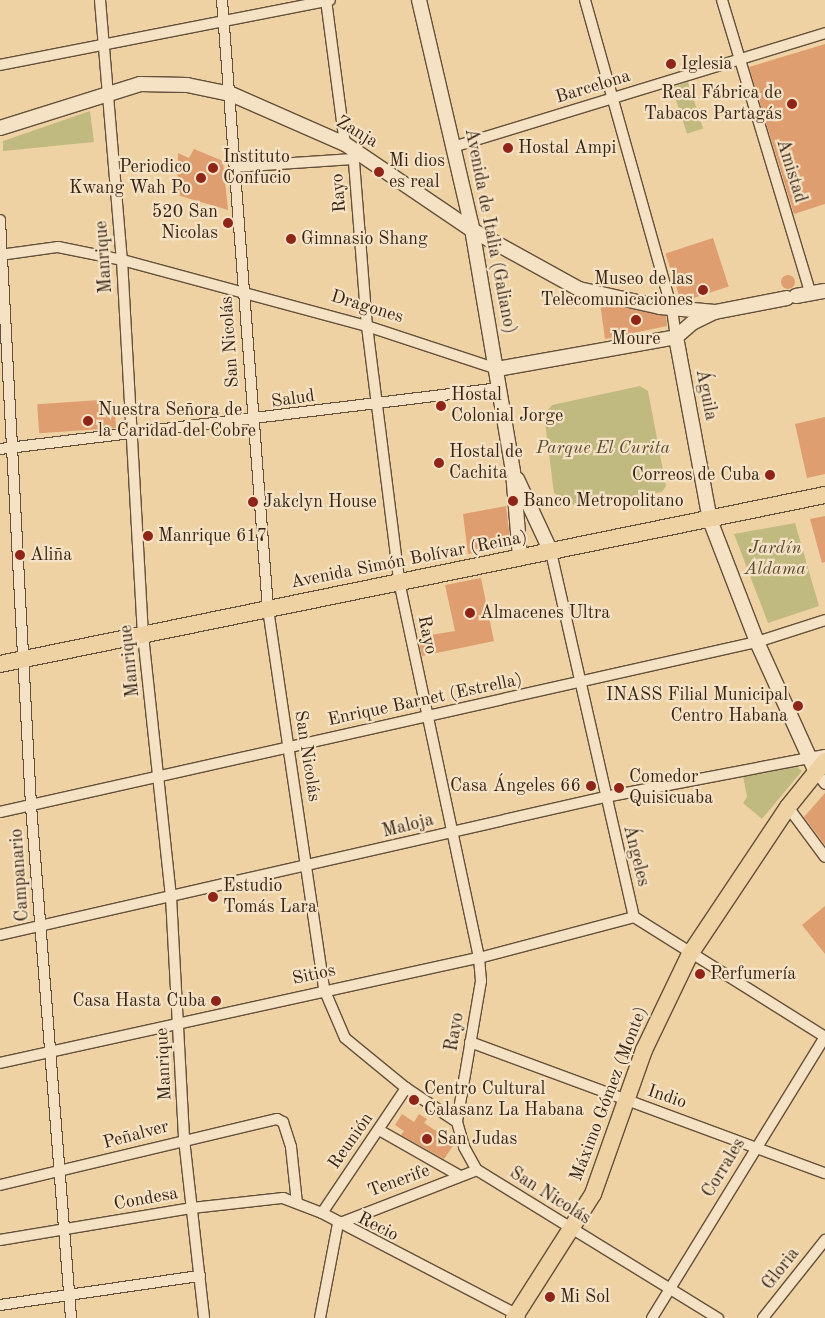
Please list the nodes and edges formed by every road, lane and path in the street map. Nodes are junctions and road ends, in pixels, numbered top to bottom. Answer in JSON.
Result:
{"nodes":[{"id":1,"x":100,"y":0,"type":"edge"},
{"id":2,"x":222,"y":0,"type":"edge"},
{"id":3,"x":328,"y":0,"type":"edge"},
{"id":4,"x":419,"y":0,"type":"edge"},
{"id":5,"x":585,"y":0,"type":"edge"},
{"id":6,"x":722,"y":0,"type":"edge"},
{"id":7,"x":224,"y":20,"type":"junction"},
{"id":8,"x":825,"y":33,"type":"edge"},
{"id":9,"x":103,"y":43,"type":"junction"},
{"id":10,"x":740,"y":59,"type":"junction"},
{"id":11,"x":0,"y":65,"type":"edge"},
{"id":12,"x":106,"y":92,"type":"junction"},
{"id":13,"x":231,"y":94,"type":"junction"},
{"id":14,"x":612,"y":98,"type":"junction"},
{"id":15,"x":0,"y":128,"type":"edge"},
{"id":16,"x":456,"y":146,"type":"junction"},
{"id":17,"x":350,"y":151,"type":"junction"},
{"id":18,"x":235,"y":167,"type":"junction"},
{"id":19,"x":0,"y":220,"type":"edge"},
{"id":20,"x":472,"y":230,"type":"junction"},
{"id":21,"x":1,"y":255,"type":"edge"},
{"id":22,"x":122,"y":260,"type":"junction"},
{"id":23,"x":242,"y":291,"type":"junction"},
{"id":24,"x":825,"y":291,"type":"edge"},
{"id":25,"x":811,"y":294,"type":"junction"},
{"id":26,"x":672,"y":309,"type":"junction"},
{"id":27,"x":715,"y":312,"type":"junction"},
{"id":28,"x":367,"y":326,"type":"junction"},
{"id":29,"x":676,"y":337,"type":"junction"},
{"id":30,"x":497,"y":370,"type":"junction"},
{"id":31,"x":500,"y":388,"type":"junction"},
{"id":32,"x":379,"y":404,"type":"junction"},
{"id":33,"x":252,"y":421,"type":"junction"},
{"id":34,"x":129,"y":436,"type":"junction"},
{"id":35,"x":5,"y":449,"type":"edge"},
{"id":36,"x":514,"y":472,"type":"junction"},
{"id":37,"x":825,"y":496,"type":"edge"},
{"id":38,"x":710,"y":520,"type":"junction"},
{"id":39,"x":551,"y":552,"type":"junction"},
{"id":40,"x":520,"y":558,"type":"junction"},
{"id":41,"x":399,"y":581,"type":"junction"},
{"id":42,"x":268,"y":609,"type":"junction"},
{"id":43,"x":825,"y":620,"type":"edge"},
{"id":44,"x":143,"y":635,"type":"junction"},
{"id":45,"x":757,"y":642,"type":"junction"},
{"id":46,"x":23,"y":660,"type":"junction"},
{"id":47,"x":0,"y":664,"type":"edge"},
{"id":48,"x":581,"y":682,"type":"junction"},
{"id":49,"x":427,"y":717,"type":"junction"},
{"id":50,"x":290,"y":746,"type":"junction"},
{"id":51,"x":825,"y":755,"type":"edge"},
{"id":52,"x":816,"y":763,"type":"edge"},
{"id":53,"x":159,"y":778,"type":"junction"},
{"id":54,"x":825,"y":784,"type":"edge"},
{"id":55,"x":605,"y":796,"type":"junction"},
{"id":56,"x":31,"y":806,"type":"junction"},
{"id":57,"x":788,"y":806,"type":"junction"},
{"id":58,"x":0,"y":812,"type":"edge"},
{"id":59,"x":452,"y":832,"type":"junction"},
{"id":60,"x":825,"y":857,"type":"edge"},
{"id":61,"x":309,"y":868,"type":"junction"},
{"id":62,"x":171,"y":897,"type":"junction"},
{"id":63,"x":634,"y":917,"type":"junction"},
{"id":64,"x":40,"y":926,"type":"junction"},
{"id":65,"x":0,"y":935,"type":"edge"},
{"id":66,"x":690,"y":954,"type":"junction"},
{"id":67,"x":479,"y":958,"type":"junction"},
{"id":68,"x":324,"y":989,"type":"junction"},
{"id":69,"x":178,"y":1022,"type":"junction"},
{"id":70,"x":825,"y":1037,"type":"edge"},
{"id":71,"x":470,"y":1042,"type":"junction"},
{"id":72,"x":49,"y":1052,"type":"junction"},
{"id":73,"x":0,"y":1063,"type":"edge"},
{"id":74,"x":406,"y":1088,"type":"junction"},
{"id":75,"x":627,"y":1100,"type":"junction"},
{"id":76,"x":457,"y":1122,"type":"junction"},
{"id":77,"x":379,"y":1130,"type":"junction"},
{"id":78,"x":184,"y":1139,"type":"junction"},
{"id":79,"x":756,"y":1145,"type":"junction"},
{"id":80,"x":477,"y":1170,"type":"junction"},
{"id":81,"x":60,"y":1171,"type":"junction"},
{"id":82,"x":825,"y":1173,"type":"edge"},
{"id":83,"x":460,"y":1176,"type":"junction"},
{"id":84,"x":0,"y":1185,"type":"edge"},
{"id":85,"x":297,"y":1202,"type":"junction"},
{"id":86,"x":192,"y":1208,"type":"junction"},
{"id":87,"x":322,"y":1212,"type":"junction"},
{"id":88,"x":338,"y":1224,"type":"junction"},
{"id":89,"x":62,"y":1230,"type":"junction"},
{"id":90,"x":573,"y":1230,"type":"junction"},
{"id":91,"x":0,"y":1240,"type":"edge"},
{"id":92,"x":825,"y":1240,"type":"edge"},
{"id":93,"x":200,"y":1276,"type":"junction"},
{"id":94,"x":670,"y":1289,"type":"junction"},
{"id":95,"x":69,"y":1296,"type":"junction"},
{"id":96,"x":0,"y":1305,"type":"edge"},
{"id":97,"x":518,"y":1317,"type":"edge"},
{"id":98,"x":71,"y":1318,"type":"edge"},
{"id":99,"x":204,"y":1318,"type":"edge"},
{"id":100,"x":320,"y":1318,"type":"edge"},
{"id":101,"x":652,"y":1318,"type":"edge"},
{"id":102,"x":718,"y":1318,"type":"edge"},
{"id":103,"x":763,"y":1318,"type":"edge"}],
"edges":[{"from":1,"to":9,"type":"street","name":"Manrique"},
{"from":2,"to":7,"type":"street","name":"San Nicolás"},
{"from":3,"to":7,"type":"street"},
{"from":3,"to":17,"type":"street","name":"Rayo"},
{"from":4,"to":16,"type":"main road","name":"Avenida de Italia (Galiano)"},
{"from":5,"to":14,"type":"street","name":"Águila"},
{"from":6,"to":10,"type":"street","name":"Amistad"},
{"from":7,"to":9,"type":"street"},
{"from":7,"to":13,"type":"street","name":"San Nicolás"},
{"from":8,"to":10,"type":"street","name":"Barcelona"},
{"from":9,"to":11,"type":"street"},
{"from":9,"to":12,"type":"street","name":"Manrique"},
{"from":10,"to":14,"type":"street","name":"Barcelona"},
{"from":10,"to":25,"type":"street","name":"Amistad"},
{"from":12,"to":13,"type":"main road","name":"Zanja"},
{"from":12,"to":15,"type":"main road","name":"Zanja"},
{"from":12,"to":22,"type":"street","name":"Manrique"},
{"from":13,"to":17,"type":"main road","name":"Zanja"},
{"from":13,"to":18,"type":"street","name":"San Nicolás"},
{"from":14,"to":16,"type":"street","name":"Barcelona"},
{"from":14,"to":26,"type":"street","name":"Águila"},
{"from":16,"to":20,"type":"main road","name":"Avenida de Italia (Galiano)"},
{"from":17,"to":18,"type":"street"},
{"from":17,"to":20,"type":"main road","name":"Zanja"},
{"from":17,"to":28,"type":"street","name":"Rayo"},
{"from":18,"to":23,"type":"street","name":"San Nicolás"},
{"from":19,"to":21,"type":"street","name":"Campanario"},
{"from":20,"to":26,"type":"main road","name":"Zanja"},
{"from":20,"to":30,"type":"main road","name":"Avenida de Italia (Galiano)"},
{"from":21,"to":22,"type":"street","name":"Dragones"},
{"from":21,"to":35,"type":"street","name":"Campanario"},
{"from":22,"to":23,"type":"street","name":"Dragones"},
{"from":22,"to":34,"type":"street","name":"Manrique"},
{"from":23,"to":28,"type":"street","name":"Dragones"},
{"from":23,"to":33,"type":"street","name":"San Nicolás"},
{"from":24,"to":25,"type":"main road","name":"Dragones"},
{"from":25,"to":27,"type":"main road","name":"Dragones"},
{"from":26,"to":27,"type":"main road","name":"Dragones"},
{"from":26,"to":29,"type":"street","name":"Águila"},
{"from":27,"to":29,"type":"main road","name":"Dragones"},
{"from":28,"to":30,"type":"street","name":"Dragones"},
{"from":28,"to":32,"type":"street","name":"Rayo"},
{"from":29,"to":30,"type":"main road","name":"Dragones"},
{"from":29,"to":38,"type":"main road","name":"Águila"},
{"from":30,"to":31,"type":"main road","name":"Avenida de Italia (Galiano)"},
{"from":31,"to":32,"type":"street","name":"Salud"},
{"from":31,"to":36,"type":"main road","name":"Avenida de Italia (Galiano)"},
{"from":32,"to":33,"type":"street","name":"Salud"},
{"from":32,"to":41,"type":"street","name":"Rayo"},
{"from":33,"to":34,"type":"street","name":"Salud"},
{"from":33,"to":42,"type":"street","name":"San Nicolás"},
{"from":34,"to":35,"type":"street","name":"Salud"},
{"from":34,"to":44,"type":"street","name":"Manrique"},
{"from":35,"to":46,"type":"street","name":"Campanario"},
{"from":36,"to":39,"type":"main road","name":"Avenida de Italia (Galiano)"},
{"from":36,"to":40,"type":"main road","name":"Avenida de Italia (Galiano)"},
{"from":37,"to":38,"type":"main road","name":"Avenida Simón Bolívar (Reina)"},
{"from":38,"to":39,"type":"main road","name":"Avenida Simón Bolívar (Reina)"},
{"from":38,"to":45,"type":"main road","name":"Águila"},
{"from":39,"to":40,"type":"main road","name":"Avenida Simón Bolívar (Reina)"},
{"from":39,"to":48,"type":"street","name":"Ángeles"},
{"from":40,"to":41,"type":"main road","name":"Avenida Simón Bolívar (Reina)"},
{"from":41,"to":42,"type":"main road","name":"Avenida Simón Bolívar (Reina)"},
{"from":41,"to":49,"type":"street","name":"Rayo"},
{"from":42,"to":44,"type":"main road","name":"Avenida Simón Bolívar (Reina)"},
{"from":42,"to":50,"type":"street","name":"San Nicolás"},
{"from":43,"to":45,"type":"street","name":"Enrique Barnet (Estrella)"},
{"from":44,"to":46,"type":"main road","name":"Avenida Simón Bolívar (Reina)"},
{"from":44,"to":53,"type":"street","name":"Manrique"},
{"from":45,"to":48,"type":"street","name":"Enrique Barnet (Estrella)"},
{"from":45,"to":52,"type":"main road","name":"Águila"},
{"from":46,"to":47,"type":"main road","name":"Avenida Simón Bolívar (Reina)"},
{"from":46,"to":56,"type":"street","name":"Campanario"},
{"from":48,"to":49,"type":"street","name":"Enrique Barnet (Estrella)"},
{"from":48,"to":55,"type":"street","name":"Ángeles"},
{"from":49,"to":50,"type":"street","name":"Enrique Barnet (Estrella)"},
{"from":49,"to":59,"type":"street","name":"Rayo"},
{"from":50,"to":53,"type":"street","name":"Enrique Barnet (Estrella)"},
{"from":50,"to":61,"type":"street","name":"San Nicolás"},
{"from":51,"to":52,"type":"street","name":"Maloja"},
{"from":52,"to":54,"type":"street","name":"Águila"},
{"from":52,"to":55,"type":"street","name":"Maloja"},
{"from":52,"to":57,"type":"main road","name":"Máximo Gómez (Monte)"},
{"from":53,"to":56,"type":"street","name":"Enrique Barnet (Estrella)"},
{"from":53,"to":62,"type":"street","name":"Manrique"},
{"from":55,"to":59,"type":"street","name":"Maloja"},
{"from":55,"to":63,"type":"street","name":"Ángeles"},
{"from":56,"to":58,"type":"street","name":"Enrique Barnet (Estrella)"},
{"from":56,"to":64,"type":"street","name":"Campanario"},
{"from":57,"to":60,"type":"street"},
{"from":57,"to":66,"type":"main road","name":"Máximo Gómez (Monte)"},
{"from":59,"to":61,"type":"street","name":"Maloja"},
{"from":59,"to":67,"type":"street","name":"Rayo"},
{"from":61,"to":62,"type":"street","name":"Maloja"},
{"from":61,"to":68,"type":"street","name":"San Nicolás"},
{"from":62,"to":64,"type":"street","name":"Maloja"},
{"from":62,"to":69,"type":"street","name":"Manrique"},
{"from":63,"to":66,"type":"street"},
{"from":63,"to":67,"type":"street","name":"Sitios"},
{"from":64,"to":65,"type":"street","name":"Maloja"},
{"from":64,"to":72,"type":"street","name":"Campanario"},
{"from":66,"to":70,"type":"street"},
{"from":66,"to":75,"type":"main road","name":"Máximo Gómez (Monte)"},
{"from":67,"to":68,"type":"street","name":"Sitios"},
{"from":67,"to":71,"type":"street","name":"Rayo"},
{"from":68,"to":69,"type":"street","name":"Sitios"},
{"from":68,"to":74,"type":"street","name":"San Nicolás"},
{"from":69,"to":72,"type":"street","name":"Sitios"},
{"from":69,"to":78,"type":"street","name":"Manrique"},
{"from":70,"to":79,"type":"street","name":"Corrales"},
{"from":71,"to":75,"type":"street","name":"Indio"},
{"from":71,"to":76,"type":"street","name":"Rayo"},
{"from":72,"to":73,"type":"street","name":"Sitios"},
{"from":72,"to":81,"type":"street","name":"Campanario"},
{"from":74,"to":76,"type":"street","name":"San Nicolás"},
{"from":74,"to":77,"type":"street","name":"Reunión"},
{"from":75,"to":79,"type":"street","name":"Indio"},
{"from":75,"to":90,"type":"main road","name":"Máximo Gómez (Monte)"},
{"from":76,"to":80,"type":"street","name":"San Nicolás"},
{"from":77,"to":83,"type":"street"},
{"from":77,"to":87,"type":"street","name":"Reunión"},
{"from":78,"to":81,"type":"street","name":"Peñalver"},
{"from":78,"to":85,"type":"street","name":"Peñalver"},
{"from":78,"to":86,"type":"street","name":"Manrique"},
{"from":79,"to":82,"type":"street","name":"Indio"},
{"from":79,"to":94,"type":"street","name":"Corrales"},
{"from":80,"to":83,"type":"street","name":"Tenerife"},
{"from":80,"to":90,"type":"street","name":"San Nicolás"},
{"from":81,"to":84,"type":"street","name":"Peñalver"},
{"from":81,"to":89,"type":"street","name":"Campanario"},
{"from":83,"to":88,"type":"street","name":"Tenerife"},
{"from":85,"to":86,"type":"street","name":"Condesa"},
{"from":85,"to":87,"type":"street","name":"Recio"},
{"from":86,"to":89,"type":"street","name":"Condesa"},
{"from":86,"to":93,"type":"street","name":"Manrique"},
{"from":87,"to":88,"type":"street","name":"Recio"},
{"from":88,"to":97,"type":"street","name":"Recio"},
{"from":88,"to":100,"type":"street"},
{"from":89,"to":91,"type":"street","name":"Condesa"},
{"from":89,"to":95,"type":"street","name":"Campanario"},
{"from":90,"to":94,"type":"street","name":"San Nicolás"},
{"from":90,"to":97,"type":"main road","name":"Máximo Gómez (Monte)"},
{"from":92,"to":103,"type":"street","name":"Gloria"},
{"from":93,"to":95,"type":"street"},
{"from":93,"to":99,"type":"street","name":"Manrique"},
{"from":94,"to":101,"type":"street","name":"Corrales"},
{"from":94,"to":102,"type":"street","name":"San Nicolás"},
{"from":95,"to":96,"type":"street"},
{"from":95,"to":98,"type":"street","name":"Campanario"}]}
